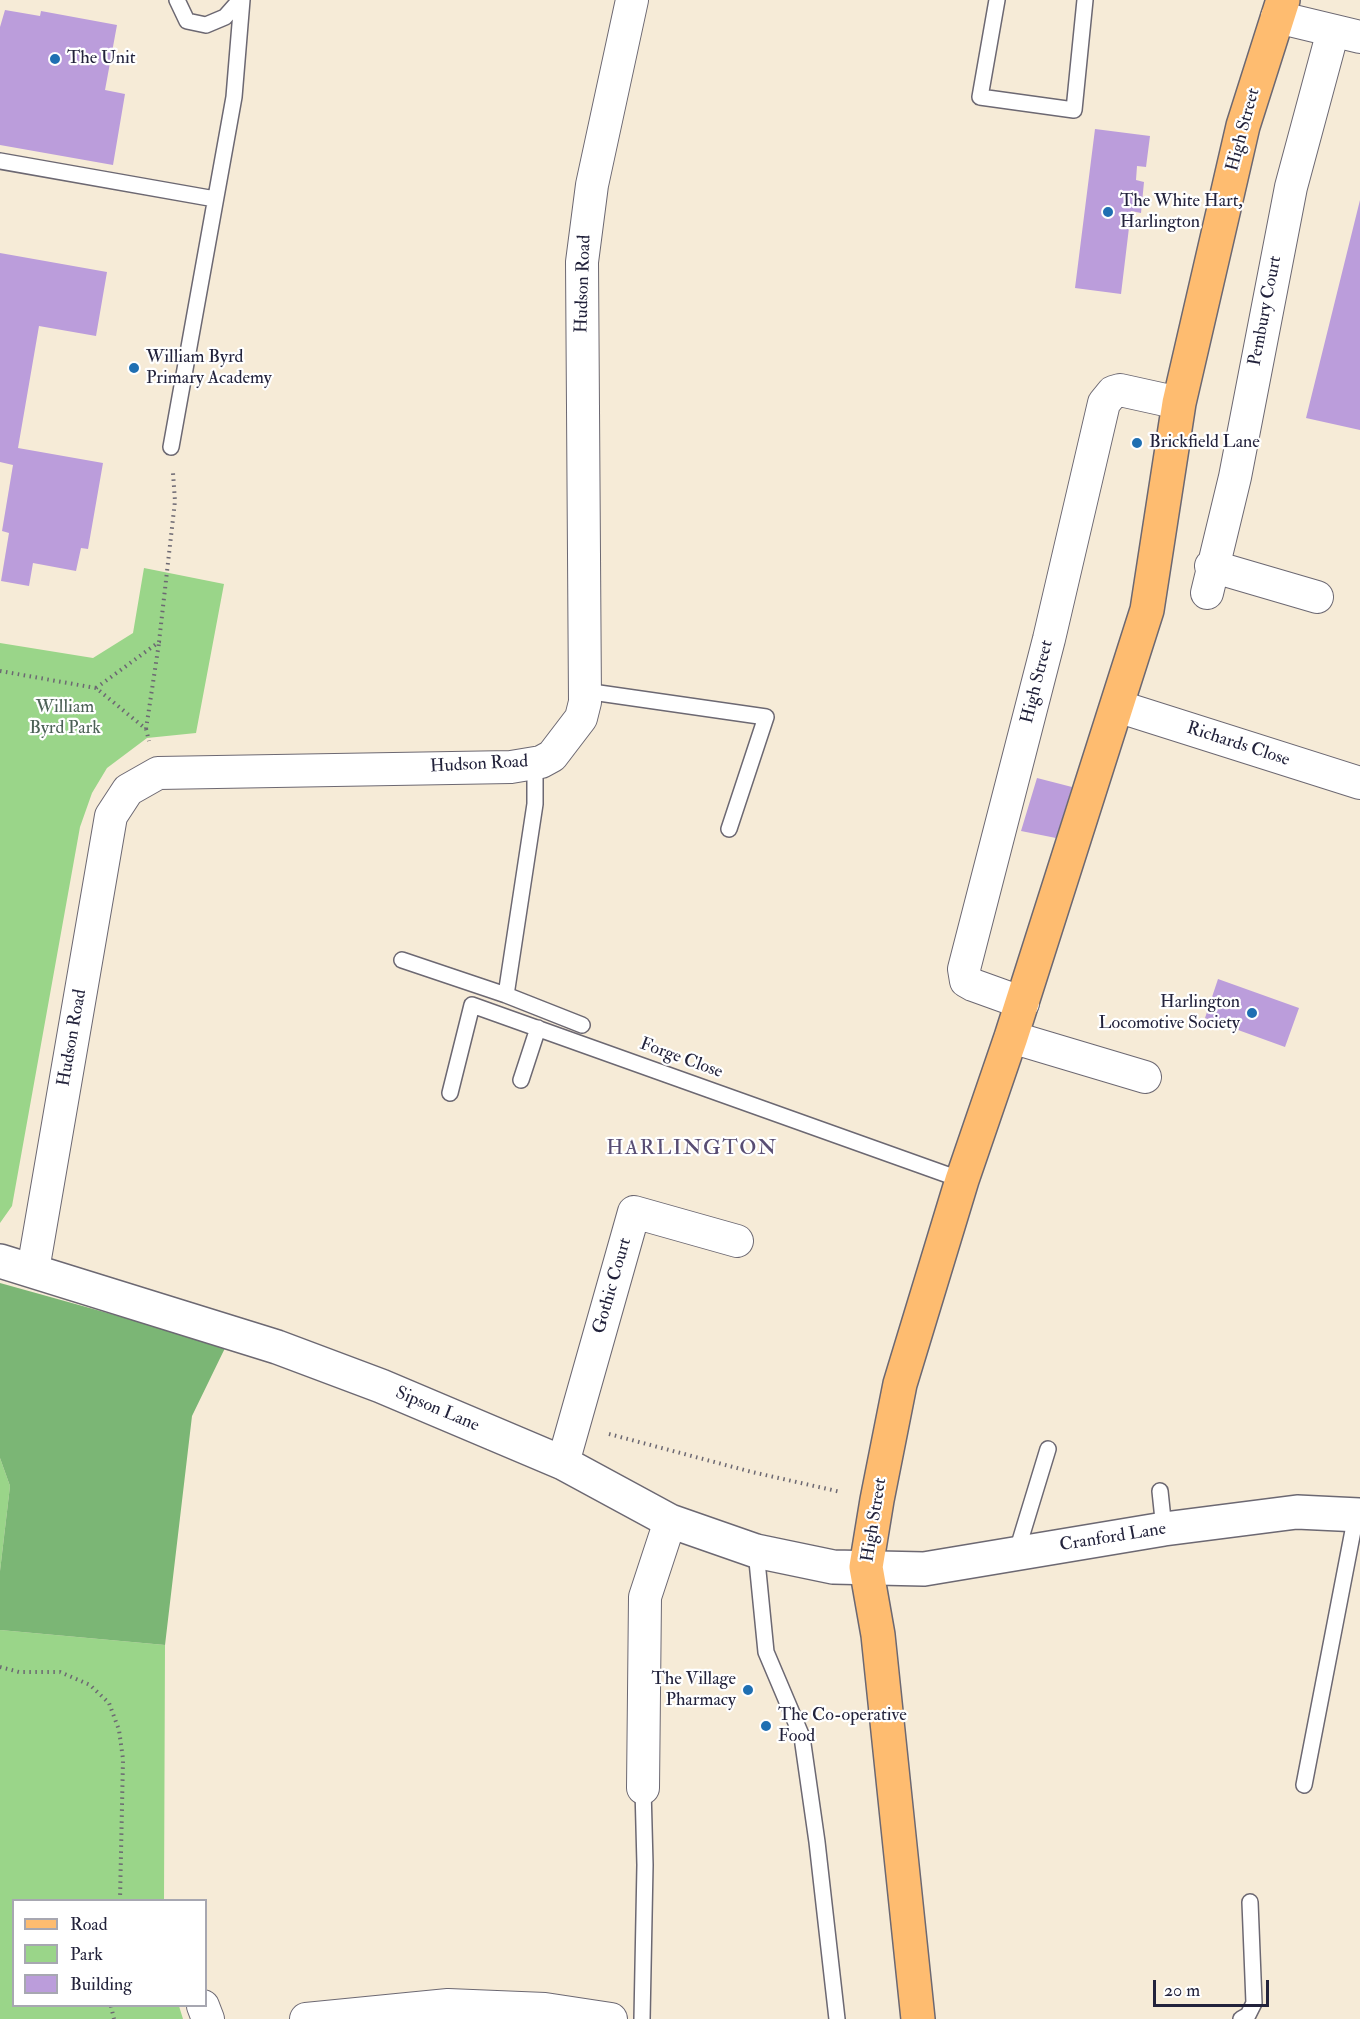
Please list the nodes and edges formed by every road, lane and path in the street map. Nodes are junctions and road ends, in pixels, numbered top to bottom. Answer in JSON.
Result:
{"nodes":[{"id":1,"x":177,"y":0,"type":"edge"},
{"id":2,"x":241,"y":0,"type":"edge"},
{"id":3,"x":632,"y":0,"type":"edge"},
{"id":4,"x":997,"y":0,"type":"edge"},
{"id":5,"x":1085,"y":0,"type":"edge"},
{"id":6,"x":1280,"y":8,"type":"edge"},
{"id":7,"x":1347,"y":34,"type":"edge"},
{"id":8,"x":0,"y":161,"type":"edge"},
{"id":9,"x":215,"y":199,"type":"junction"},
{"id":10,"x":1179,"y":403,"type":"junction"},
{"id":11,"x":171,"y":447,"type":"joint"},
{"id":12,"x":1317,"y":597,"type":"dead end"},
{"id":13,"x":159,"y":642,"type":"junction"},
{"id":14,"x":0,"y":671,"type":"edge"},
{"id":15,"x":96,"y":688,"type":"junction"},
{"id":16,"x":585,"y":691,"type":"junction"},
{"id":17,"x":1117,"y":706,"type":"junction"},
{"id":18,"x":146,"y":729,"type":"junction"},
{"id":19,"x":535,"y":763,"type":"junction"},
{"id":20,"x":158,"y":773,"type":"junction"},
{"id":21,"x":1360,"y":783,"type":"edge"},
{"id":22,"x":729,"y":829,"type":"dead end"},
{"id":23,"x":402,"y":960,"type":"dead end"},
{"id":24,"x":506,"y":995,"type":"junction"},
{"id":25,"x":1023,"y":1003,"type":"junction"},
{"id":26,"x":582,"y":1025,"type":"dead end"},
{"id":27,"x":538,"y":1028,"type":"junction"},
{"id":28,"x":1011,"y":1038,"type":"junction"},
{"id":29,"x":1145,"y":1077,"type":"dead end"},
{"id":30,"x":521,"y":1080,"type":"dead end"},
{"id":31,"x":450,"y":1093,"type":"dead end"},
{"id":32,"x":962,"y":1180,"type":"junction"},
{"id":33,"x":737,"y":1241,"type":"dead end"},
{"id":34,"x":0,"y":1261,"type":"edge"},
{"id":35,"x":33,"y":1269,"type":"junction"},
{"id":36,"x":574,"y":1425,"type":"junction"},
{"id":37,"x":1048,"y":1449,"type":"dead end"},
{"id":38,"x":563,"y":1464,"type":"junction"},
{"id":39,"x":1160,"y":1491,"type":"dead end"},
{"id":40,"x":877,"y":1500,"type":"junction"},
{"id":41,"x":1358,"y":1515,"type":"edge"},
{"id":42,"x":670,"y":1521,"type":"junction"},
{"id":43,"x":1164,"y":1529,"type":"junction"},
{"id":44,"x":756,"y":1551,"type":"junction"},
{"id":45,"x":1016,"y":1554,"type":"junction"},
{"id":46,"x":866,"y":1567,"type":"junction"},
{"id":47,"x":0,"y":1667,"type":"edge"},
{"id":48,"x":1304,"y":1785,"type":"dead end"},
{"id":49,"x":643,"y":1788,"type":"joint"},
{"id":50,"x":120,"y":1899,"type":"edge"},
{"id":51,"x":1250,"y":1902,"type":"dead end"},
{"id":52,"x":306,"y":2019,"type":"edge"},
{"id":53,"x":610,"y":2019,"type":"edge"},
{"id":54,"x":642,"y":2019,"type":"edge"},
{"id":55,"x":837,"y":2019,"type":"edge"},
{"id":56,"x":918,"y":2019,"type":"edge"},
{"id":57,"x":1241,"y":2019,"type":"edge"}],
"edges":[{"from":1,"to":2,"type":"lane"},
{"from":2,"to":9,"type":"lane"},
{"from":3,"to":16,"type":"street","name":"Hudson Road"},
{"from":4,"to":5,"type":"lane"},
{"from":6,"to":7,"type":"street"},
{"from":6,"to":10,"type":"main road","name":"High Street"},
{"from":7,"to":12,"type":"street","name":"Pembury Court"},
{"from":8,"to":9,"type":"lane"},
{"from":9,"to":11,"type":"lane"},
{"from":10,"to":17,"type":"main road","name":"High Street"},
{"from":10,"to":25,"type":"street","name":"High Street"},
{"from":11,"to":13,"type":"path"},
{"from":13,"to":15,"type":"path"},
{"from":13,"to":18,"type":"path"},
{"from":14,"to":15,"type":"path"},
{"from":15,"to":18,"type":"path"},
{"from":16,"to":19,"type":"street","name":"Hudson Road"},
{"from":16,"to":22,"type":"lane"},
{"from":17,"to":21,"type":"street","name":"Richards Close"},
{"from":17,"to":25,"type":"main road","name":"High Street"},
{"from":18,"to":20,"type":"path"},
{"from":19,"to":20,"type":"street","name":"Hudson Road"},
{"from":19,"to":24,"type":"lane"},
{"from":20,"to":35,"type":"street","name":"Hudson Road"},
{"from":23,"to":24,"type":"lane"},
{"from":24,"to":26,"type":"lane"},
{"from":25,"to":28,"type":"main road","name":"High Street"},
{"from":27,"to":30,"type":"lane"},
{"from":27,"to":31,"type":"lane","name":"Forge Close"},
{"from":27,"to":32,"type":"lane","name":"Forge Close"},
{"from":28,"to":29,"type":"street"},
{"from":28,"to":32,"type":"main road","name":"High Street"},
{"from":32,"to":40,"type":"main road","name":"High Street"},
{"from":33,"to":36,"type":"street","name":"Gothic Court"},
{"from":34,"to":35,"type":"street","name":"Sipson Lane"},
{"from":35,"to":38,"type":"street","name":"Sipson Lane"},
{"from":36,"to":38,"type":"street","name":"Gothic Court"},
{"from":36,"to":40,"type":"path"},
{"from":37,"to":45,"type":"lane"},
{"from":38,"to":42,"type":"street","name":"Sipson Lane"},
{"from":39,"to":43,"type":"lane"},
{"from":40,"to":46,"type":"main road","name":"High Street"},
{"from":41,"to":43,"type":"street","name":"Cranford Lane"},
{"from":41,"to":48,"type":"lane"},
{"from":42,"to":44,"type":"street","name":"Sipson Lane"},
{"from":42,"to":49,"type":"street"},
{"from":43,"to":45,"type":"street","name":"Cranford Lane"},
{"from":44,"to":46,"type":"street","name":"Sipson Lane"},
{"from":44,"to":55,"type":"lane"},
{"from":45,"to":46,"type":"street","name":"Cranford Lane"},
{"from":46,"to":56,"type":"main road","name":"High Street"},
{"from":47,"to":50,"type":"path"},
{"from":49,"to":54,"type":"lane"},
{"from":51,"to":57,"type":"lane"},
{"from":52,"to":53,"type":"street"}]}
